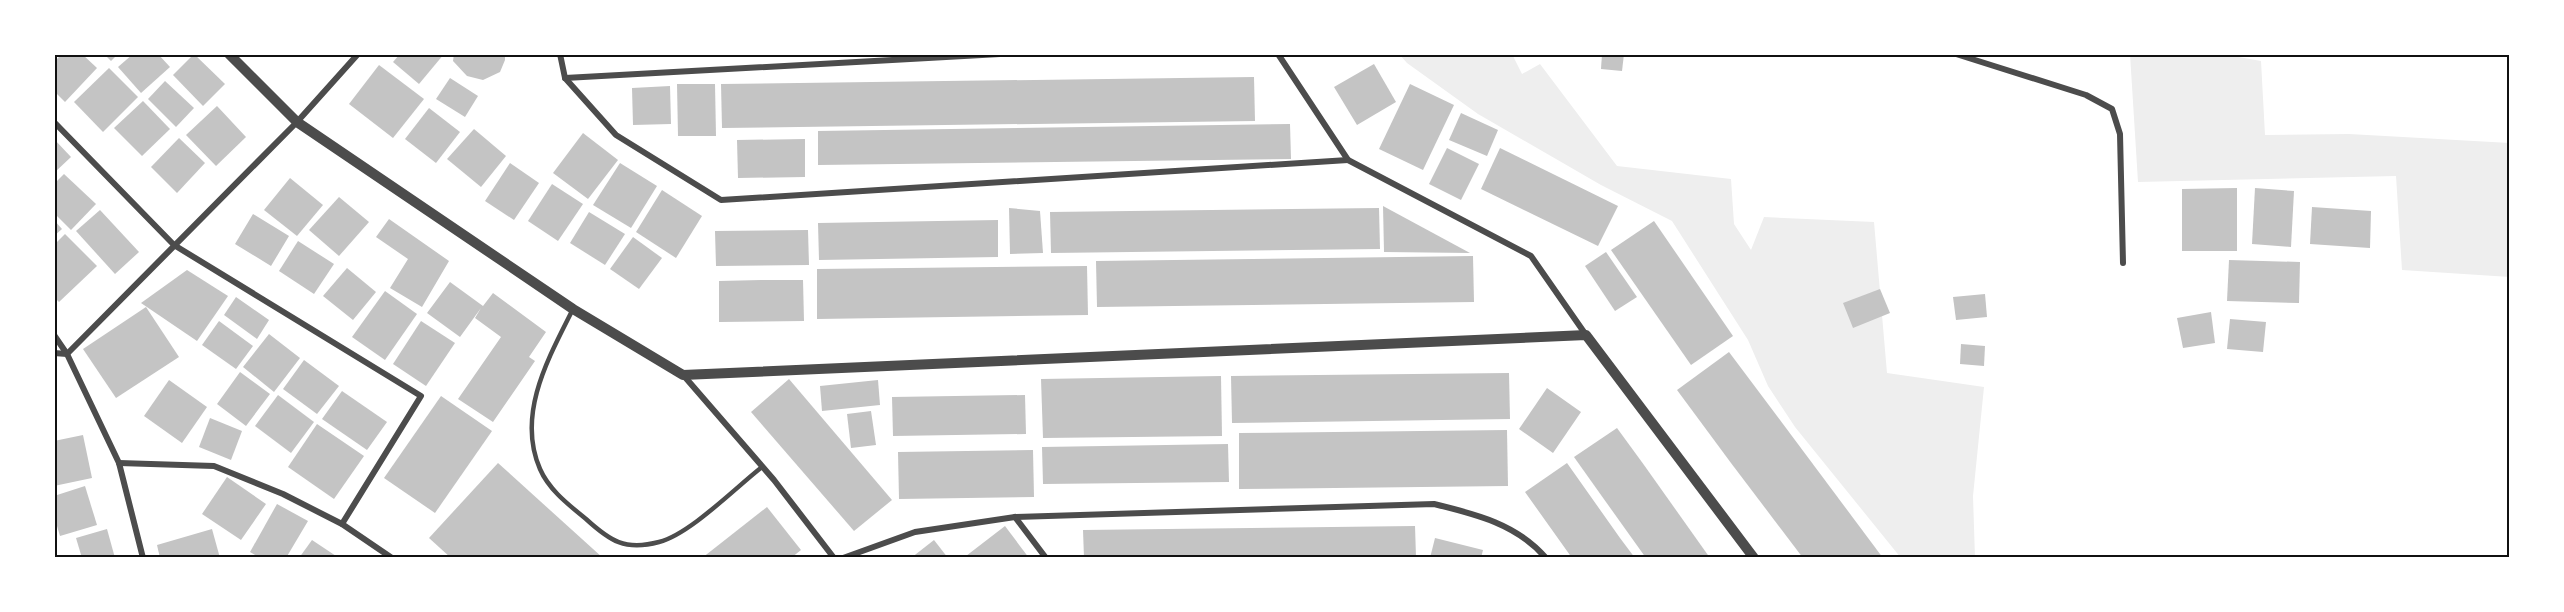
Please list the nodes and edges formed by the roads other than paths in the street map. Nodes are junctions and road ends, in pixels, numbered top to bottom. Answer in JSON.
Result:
{"nodes":[{"id":1,"x":229,"y":54,"type":"edge"},
{"id":2,"x":358,"y":54,"type":"edge"},
{"id":3,"x":560,"y":54,"type":"edge"},
{"id":4,"x":1000,"y":54,"type":"edge"},
{"id":5,"x":1278,"y":54,"type":"edge"},
{"id":6,"x":1956,"y":54,"type":"edge"},
{"id":7,"x":565,"y":78,"type":"junction"},
{"id":8,"x":54,"y":122,"type":"edge"},
{"id":9,"x":297,"y":122,"type":"junction"},
{"id":10,"x":1348,"y":159,"type":"junction"},
{"id":11,"x":174,"y":245,"type":"junction"},
{"id":12,"x":2123,"y":263,"type":"dead end"},
{"id":13,"x":573,"y":309,"type":"junction"},
{"id":14,"x":54,"y":335,"type":"edge"},
{"id":15,"x":1586,"y":335,"type":"junction"},
{"id":16,"x":54,"y":353,"type":"edge"},
{"id":17,"x":67,"y":354,"type":"junction"},
{"id":18,"x":683,"y":375,"type":"junction"},
{"id":19,"x":119,"y":464,"type":"junction"},
{"id":20,"x":762,"y":467,"type":"junction"},
{"id":21,"x":1016,"y":517,"type":"junction"},
{"id":22,"x":342,"y":524,"type":"junction"},
{"id":23,"x":143,"y":558,"type":"edge"},
{"id":24,"x":392,"y":558,"type":"edge"},
{"id":25,"x":834,"y":558,"type":"edge"},
{"id":26,"x":843,"y":558,"type":"edge"},
{"id":27,"x":1046,"y":558,"type":"edge"},
{"id":28,"x":1546,"y":558,"type":"edge"},
{"id":29,"x":1754,"y":558,"type":"edge"}],
"edges":[{"from":1,"to":9,"type":"street"},
{"from":2,"to":9,"type":"street"},
{"from":3,"to":7,"type":"street"},
{"from":4,"to":7,"type":"street"},
{"from":5,"to":10,"type":"street"},
{"from":6,"to":12,"type":"street"},
{"from":7,"to":10,"type":"street"},
{"from":8,"to":11,"type":"street"},
{"from":9,"to":11,"type":"street"},
{"from":9,"to":13,"type":"street"},
{"from":10,"to":15,"type":"street"},
{"from":11,"to":17,"type":"street"},
{"from":11,"to":22,"type":"street"},
{"from":13,"to":18,"type":"street"},
{"from":13,"to":20,"type":"lane"},
{"from":14,"to":17,"type":"street"},
{"from":15,"to":18,"type":"street"},
{"from":15,"to":29,"type":"street"},
{"from":16,"to":17,"type":"street"},
{"from":17,"to":19,"type":"street"},
{"from":18,"to":20,"type":"street"},
{"from":19,"to":22,"type":"street"},
{"from":19,"to":23,"type":"street"},
{"from":20,"to":25,"type":"street"},
{"from":21,"to":26,"type":"street"},
{"from":21,"to":27,"type":"street"},
{"from":21,"to":28,"type":"street"},
{"from":22,"to":24,"type":"street"}]}
